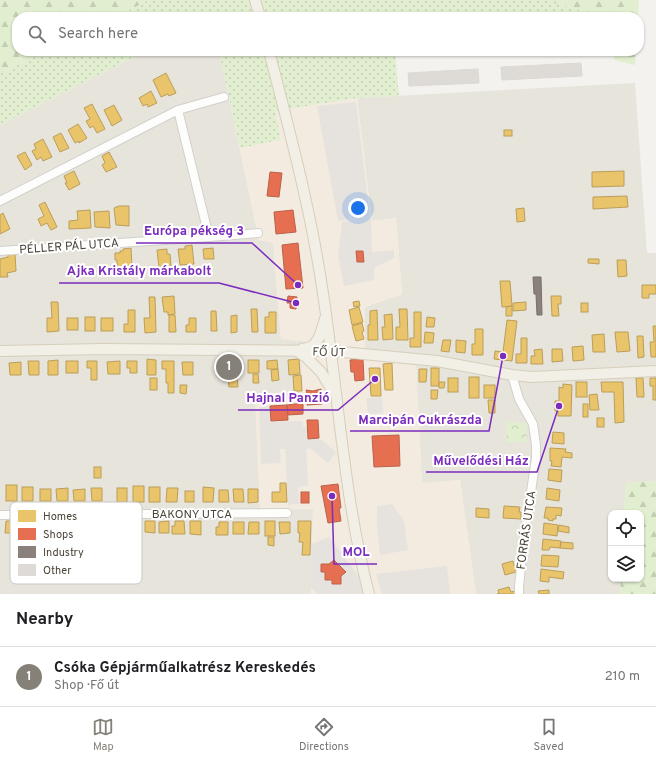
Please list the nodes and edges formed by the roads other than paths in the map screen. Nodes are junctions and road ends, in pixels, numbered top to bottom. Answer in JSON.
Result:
{"nodes":[{"id":1,"x":255,"y":0,"type":"edge"},
{"id":2,"x":259,"y":12,"type":"edge"},
{"id":3,"x":270,"y":56,"type":"edge"},
{"id":4,"x":224,"y":97,"type":"dead end"},
{"id":5,"x":178,"y":110,"type":"junction"},
{"id":6,"x":0,"y":200,"type":"edge"},
{"id":7,"x":258,"y":233,"type":"dead end"},
{"id":8,"x":209,"y":238,"type":"junction"},
{"id":9,"x":0,"y":250,"type":"edge"},
{"id":10,"x":326,"y":315,"type":"junction"},
{"id":11,"x":0,"y":351,"type":"edge"},
{"id":12,"x":297,"y":351,"type":"junction"},
{"id":13,"x":331,"y":351,"type":"junction"},
{"id":14,"x":656,"y":371,"type":"edge"},
{"id":15,"x":512,"y":375,"type":"junction"},
{"id":16,"x":336,"y":396,"type":"junction"},
{"id":17,"x":287,"y":513,"type":"dead end"},
{"id":18,"x":142,"y":514,"type":"edge"},
{"id":19,"x":0,"y":515,"type":"edge"},
{"id":20,"x":10,"y":515,"type":"edge"},
{"id":21,"x":369,"y":594,"type":"edge"},
{"id":22,"x":519,"y":594,"type":"edge"}],
"edges":[{"from":1,"to":2,"type":"main road"},
{"from":3,"to":10,"type":"main road"},
{"from":4,"to":5,"type":"street"},
{"from":5,"to":6,"type":"street"},
{"from":5,"to":8,"type":"street"},
{"from":7,"to":8,"type":"street","name":"PÉLLER PÁL UTCA"},
{"from":8,"to":9,"type":"street","name":"PÉLLER PÁL UTCA"},
{"from":10,"to":12,"type":"main road"},
{"from":10,"to":13,"type":"main road"},
{"from":11,"to":12,"type":"main road","name":"FŐ ÚT"},
{"from":12,"to":13,"type":"main road","name":"FŐ ÚT"},
{"from":12,"to":16,"type":"main road"},
{"from":13,"to":15,"type":"main road","name":"FŐ ÚT"},
{"from":13,"to":16,"type":"main road"},
{"from":14,"to":15,"type":"main road","name":"FŐ ÚT"},
{"from":15,"to":22,"type":"street","name":"FORRÁS UTCA"},
{"from":16,"to":21,"type":"main road"},
{"from":17,"to":18,"type":"street","name":"BAKONY UTCA"},
{"from":19,"to":20,"type":"street","name":"BAKONY UTCA"}]}
